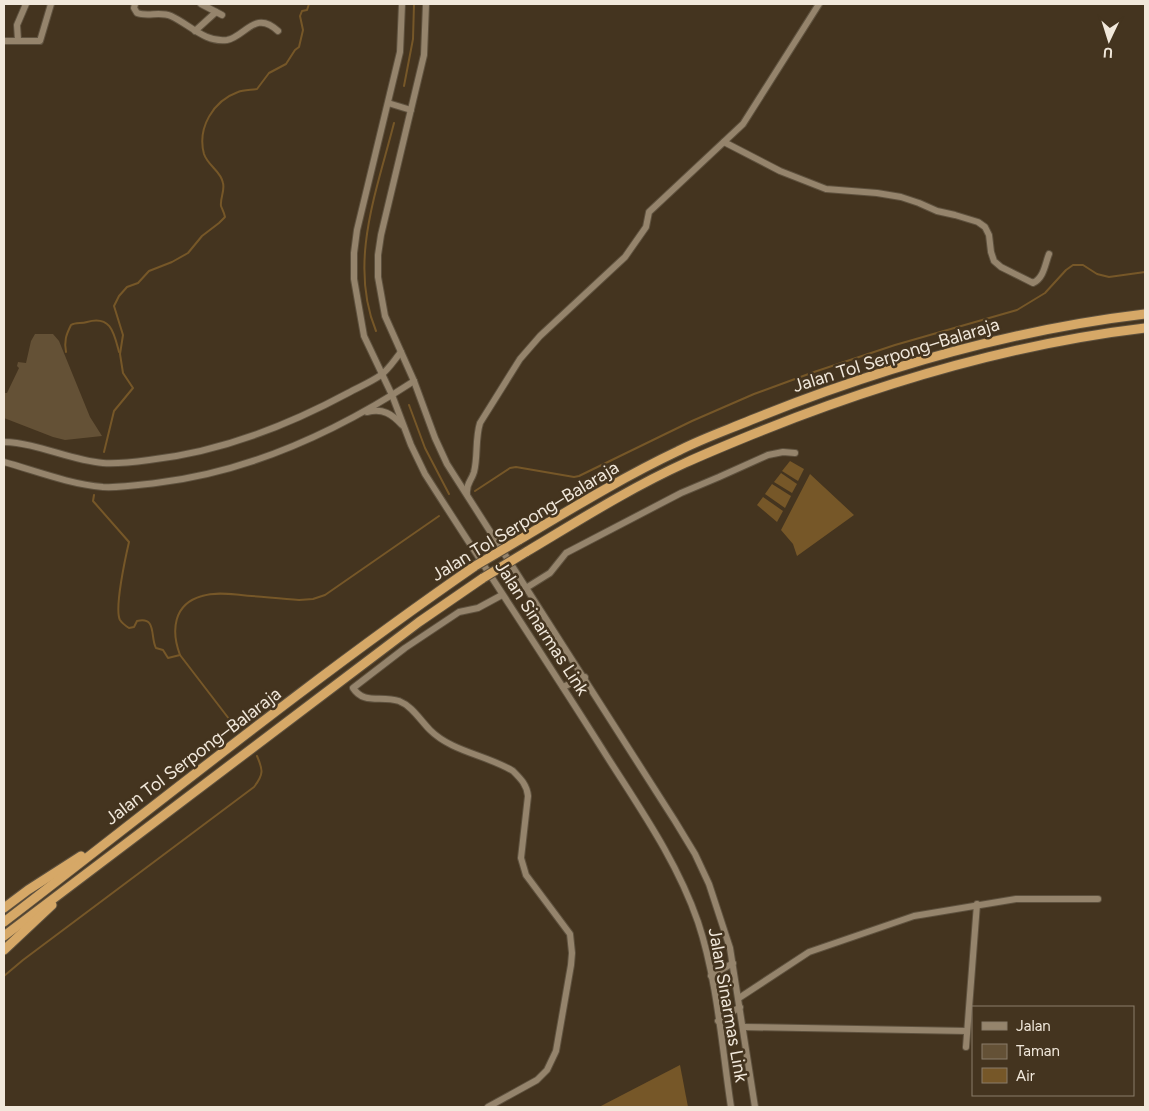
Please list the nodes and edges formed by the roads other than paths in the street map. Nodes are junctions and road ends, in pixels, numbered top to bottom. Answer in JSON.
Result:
{"nodes":[{"id":1,"x":26,"y":4,"type":"edge"},
{"id":2,"x":51,"y":4,"type":"edge"},
{"id":3,"x":135,"y":4,"type":"edge"},
{"id":4,"x":201,"y":4,"type":"edge"},
{"id":5,"x":402,"y":4,"type":"edge"},
{"id":6,"x":426,"y":4,"type":"edge"},
{"id":7,"x":820,"y":4,"type":"edge"},
{"id":8,"x":195,"y":31,"type":"junction"},
{"id":9,"x":278,"y":31,"type":"dead end"},
{"id":10,"x":18,"y":40,"type":"junction"},
{"id":11,"x":4,"y":41,"type":"edge"},
{"id":12,"x":388,"y":104,"type":"junction"},
{"id":13,"x":411,"y":110,"type":"junction"},
{"id":14,"x":724,"y":142,"type":"junction"},
{"id":15,"x":1049,"y":254,"type":"dead end"},
{"id":16,"x":1145,"y":314,"type":"edge"},
{"id":17,"x":1145,"y":328,"type":"edge"},
{"id":18,"x":401,"y":352,"type":"junction"},
{"id":19,"x":382,"y":374,"type":"junction"},
{"id":20,"x":414,"y":381,"type":"junction"},
{"id":21,"x":392,"y":395,"type":"junction"},
{"id":22,"x":357,"y":415,"type":"junction"},
{"id":23,"x":406,"y":430,"type":"junction"},
{"id":24,"x":4,"y":442,"type":"edge"},
{"id":25,"x":795,"y":453,"type":"dead end"},
{"id":26,"x":4,"y":462,"type":"edge"},
{"id":27,"x":467,"y":496,"type":"junction"},
{"id":28,"x":526,"y":588,"type":"junction"},
{"id":29,"x":502,"y":595,"type":"junction"},
{"id":30,"x":585,"y":677,"type":"junction"},
{"id":31,"x":563,"y":687,"type":"junction"},
{"id":32,"x":132,"y":823,"type":"junction"},
{"id":33,"x":89,"y":871,"type":"junction"},
{"id":34,"x":1098,"y":899,"type":"dead end"},
{"id":35,"x":977,"y":904,"type":"junction"},
{"id":36,"x":4,"y":908,"type":"edge"},
{"id":37,"x":4,"y":922,"type":"edge"},
{"id":38,"x":4,"y":936,"type":"edge"},
{"id":39,"x":4,"y":950,"type":"edge"},
{"id":40,"x":733,"y":963,"type":"junction"},
{"id":41,"x":711,"y":976,"type":"junction"},
{"id":42,"x":739,"y":998,"type":"junction"},
{"id":43,"x":740,"y":1007,"type":"junction"},
{"id":44,"x":718,"y":1021,"type":"junction"},
{"id":45,"x":744,"y":1028,"type":"junction"},
{"id":46,"x":968,"y":1032,"type":"junction"},
{"id":47,"x":966,"y":1047,"type":"dead end"},
{"id":48,"x":488,"y":1107,"type":"edge"},
{"id":49,"x":731,"y":1107,"type":"edge"},
{"id":50,"x":755,"y":1107,"type":"edge"}],
"edges":[{"from":1,"to":10,"type":"street"},
{"from":2,"to":10,"type":"street"},
{"from":3,"to":8,"type":"street"},
{"from":4,"to":8,"type":"street"},
{"from":5,"to":12,"type":"street","name":"Jalan Sinarmas Link"},
{"from":6,"to":13,"type":"street"},
{"from":7,"to":14,"type":"street"},
{"from":8,"to":9,"type":"street"},
{"from":10,"to":11,"type":"street"},
{"from":12,"to":13,"type":"street"},
{"from":12,"to":19,"type":"street","name":"Jalan Sinarmas Link"},
{"from":13,"to":18,"type":"street"},
{"from":14,"to":15,"type":"street"},
{"from":14,"to":27,"type":"street"},
{"from":16,"to":32,"type":"highway","name":"Jalan Tol Serpong–Balaraja","bridge":true},
{"from":17,"to":33,"type":"highway","name":"Jalan Tol Serpong–Balaraja","bridge":true},
{"from":18,"to":19,"type":"street"},
{"from":18,"to":20,"type":"street","name":"Jalan Sinarmas Link"},
{"from":19,"to":21,"type":"street","name":"Jalan Sinarmas Link"},
{"from":19,"to":24,"type":"street"},
{"from":20,"to":21,"type":"street"},
{"from":20,"to":27,"type":"street","name":"Jalan Sinarmas Link"},
{"from":21,"to":22,"type":"street"},
{"from":21,"to":23,"type":"street","name":"Jalan Sinarmas Link"},
{"from":22,"to":23,"type":"street"},
{"from":22,"to":26,"type":"street"},
{"from":23,"to":29,"type":"street","name":"Jalan Sinarmas Link"},
{"from":25,"to":28,"type":"street"},
{"from":27,"to":28,"type":"street","name":"Jalan Sinarmas Link"},
{"from":28,"to":30,"type":"street","name":"Jalan Sinarmas Link"},
{"from":29,"to":31,"type":"street","name":"Jalan Sinarmas Link"},
{"from":29,"to":48,"type":"street"},
{"from":30,"to":31,"type":"street"},
{"from":30,"to":40,"type":"street","name":"Jalan Sinarmas Link"},
{"from":31,"to":41,"type":"street","name":"Jalan Sinarmas Link"},
{"from":32,"to":36,"type":"highway"},
{"from":32,"to":37,"type":"highway","name":"Jalan Tol Serpong–Balaraja"},
{"from":33,"to":38,"type":"highway","name":"Jalan Tol Serpong–Balaraja"},
{"from":33,"to":39,"type":"highway"},
{"from":34,"to":35,"type":"street"},
{"from":35,"to":42,"type":"street"},
{"from":35,"to":46,"type":"street"},
{"from":40,"to":41,"type":"street"},
{"from":40,"to":42,"type":"street","name":"Jalan Sinarmas Link"},
{"from":41,"to":44,"type":"street","name":"Jalan Sinarmas Link"},
{"from":42,"to":43,"type":"street","name":"Jalan Sinarmas Link"},
{"from":43,"to":44,"type":"street"},
{"from":43,"to":45,"type":"street","name":"Jalan Sinarmas Link"},
{"from":44,"to":49,"type":"street","name":"Jalan Sinarmas Link"},
{"from":45,"to":46,"type":"street"},
{"from":45,"to":50,"type":"street","name":"Jalan Sinarmas Link"},
{"from":46,"to":47,"type":"street"}]}
